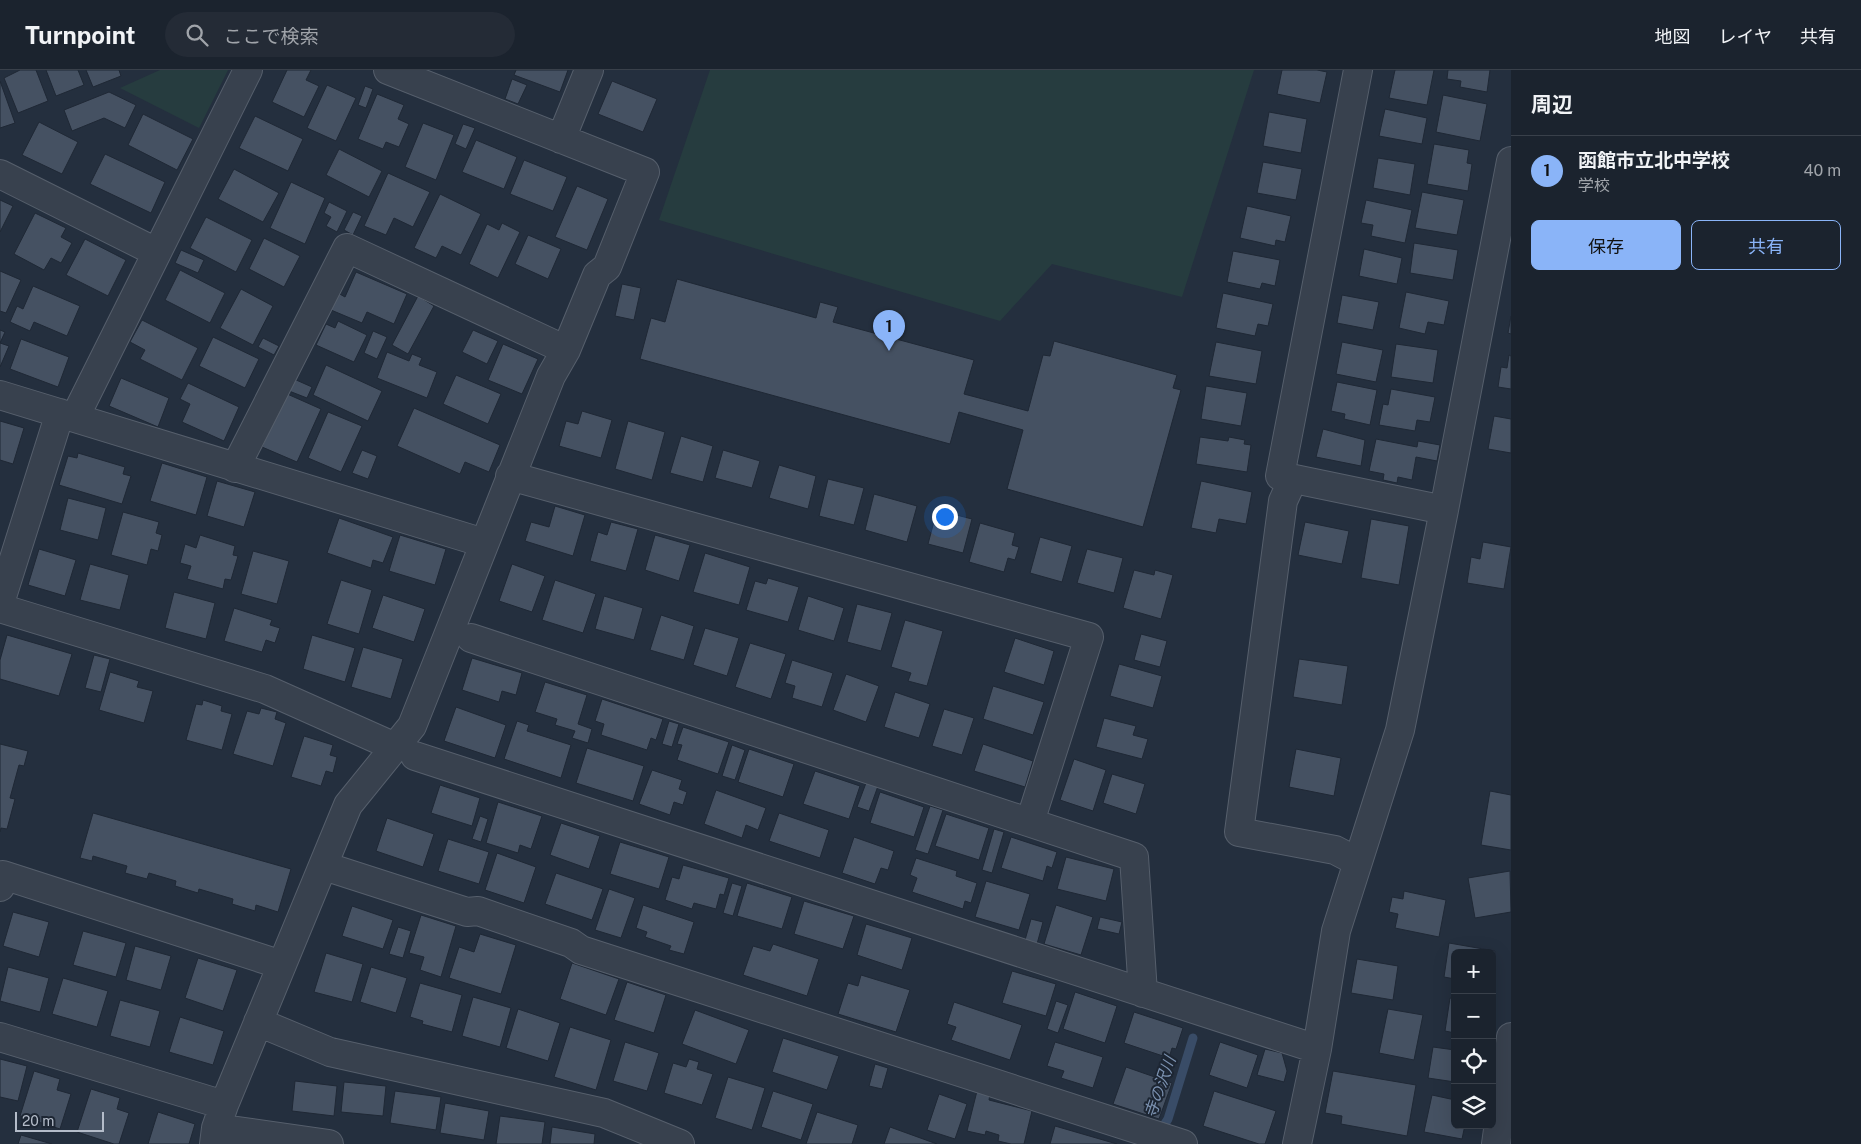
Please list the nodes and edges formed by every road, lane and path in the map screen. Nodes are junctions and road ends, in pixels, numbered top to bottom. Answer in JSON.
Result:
{"nodes":[{"id":1,"x":248,"y":70,"type":"edge"},
{"id":2,"x":388,"y":70,"type":"edge"},
{"id":3,"x":589,"y":70,"type":"edge"},
{"id":4,"x":1358,"y":70,"type":"edge"},
{"id":5,"x":561,"y":139,"type":"junction"},
{"id":6,"x":1511,"y":161,"type":"edge"},
{"id":7,"x":0,"y":174,"type":"edge"},
{"id":8,"x":156,"y":252,"type":"junction"},
{"id":9,"x":566,"y":350,"type":"junction"},
{"id":10,"x":0,"y":395,"type":"edge"},
{"id":11,"x":67,"y":415,"type":"junction"},
{"id":12,"x":235,"y":468,"type":"junction"},
{"id":13,"x":510,"y":476,"type":"junction"},
{"id":14,"x":1293,"y":478,"type":"junction"},
{"id":15,"x":1444,"y":510,"type":"junction"},
{"id":16,"x":10,"y":536,"type":"edge"},
{"id":17,"x":484,"y":543,"type":"junction"},
{"id":18,"x":0,"y":603,"type":"edge"},
{"id":19,"x":0,"y":608,"type":"edge"},
{"id":20,"x":471,"y":638,"type":"dead end"},
{"id":21,"x":405,"y":752,"type":"junction"},
{"id":22,"x":1030,"y":822,"type":"junction"},
{"id":23,"x":1358,"y":862,"type":"junction"},
{"id":24,"x":324,"y":866,"type":"junction"},
{"id":25,"x":0,"y":887,"type":"edge"},
{"id":26,"x":282,"y":965,"type":"junction"},
{"id":27,"x":1143,"y":993,"type":"junction"},
{"id":28,"x":258,"y":1022,"type":"junction"},
{"id":29,"x":0,"y":1037,"type":"edge"},
{"id":30,"x":1511,"y":1037,"type":"edge"},
{"id":31,"x":1317,"y":1049,"type":"junction"},
{"id":32,"x":218,"y":1126,"type":"edge"},
{"id":33,"x":1502,"y":1137,"type":"edge"},
{"id":34,"x":1178,"y":1142,"type":"edge"},
{"id":35,"x":329,"y":1144,"type":"edge"},
{"id":36,"x":680,"y":1144,"type":"edge"},
{"id":37,"x":1297,"y":1144,"type":"edge"}],
"edges":[{"from":1,"to":8,"type":"street"},
{"from":2,"to":5,"type":"street"},
{"from":3,"to":5,"type":"street"},
{"from":4,"to":14,"type":"street"},
{"from":5,"to":9,"type":"street"},
{"from":6,"to":15,"type":"street"},
{"from":7,"to":8,"type":"street"},
{"from":8,"to":11,"type":"street"},
{"from":9,"to":12,"type":"street"},
{"from":9,"to":13,"type":"street"},
{"from":10,"to":11,"type":"street"},
{"from":11,"to":12,"type":"street"},
{"from":11,"to":16,"type":"street"},
{"from":12,"to":17,"type":"street"},
{"from":13,"to":17,"type":"street"},
{"from":13,"to":22,"type":"street"},
{"from":14,"to":15,"type":"street"},
{"from":14,"to":23,"type":"street"},
{"from":15,"to":23,"type":"street"},
{"from":16,"to":18,"type":"street"},
{"from":17,"to":21,"type":"street"},
{"from":19,"to":21,"type":"street"},
{"from":20,"to":22,"type":"street"},
{"from":21,"to":24,"type":"street"},
{"from":21,"to":27,"type":"street"},
{"from":22,"to":27,"type":"street"},
{"from":23,"to":31,"type":"street"},
{"from":24,"to":26,"type":"street"},
{"from":24,"to":34,"type":"street"},
{"from":25,"to":26,"type":"street"},
{"from":26,"to":28,"type":"street"},
{"from":27,"to":31,"type":"street"},
{"from":28,"to":32,"type":"street"},
{"from":28,"to":36,"type":"street"},
{"from":29,"to":32,"type":"street"},
{"from":30,"to":33,"type":"street"},
{"from":31,"to":37,"type":"street"},
{"from":32,"to":35,"type":"street"}]}
